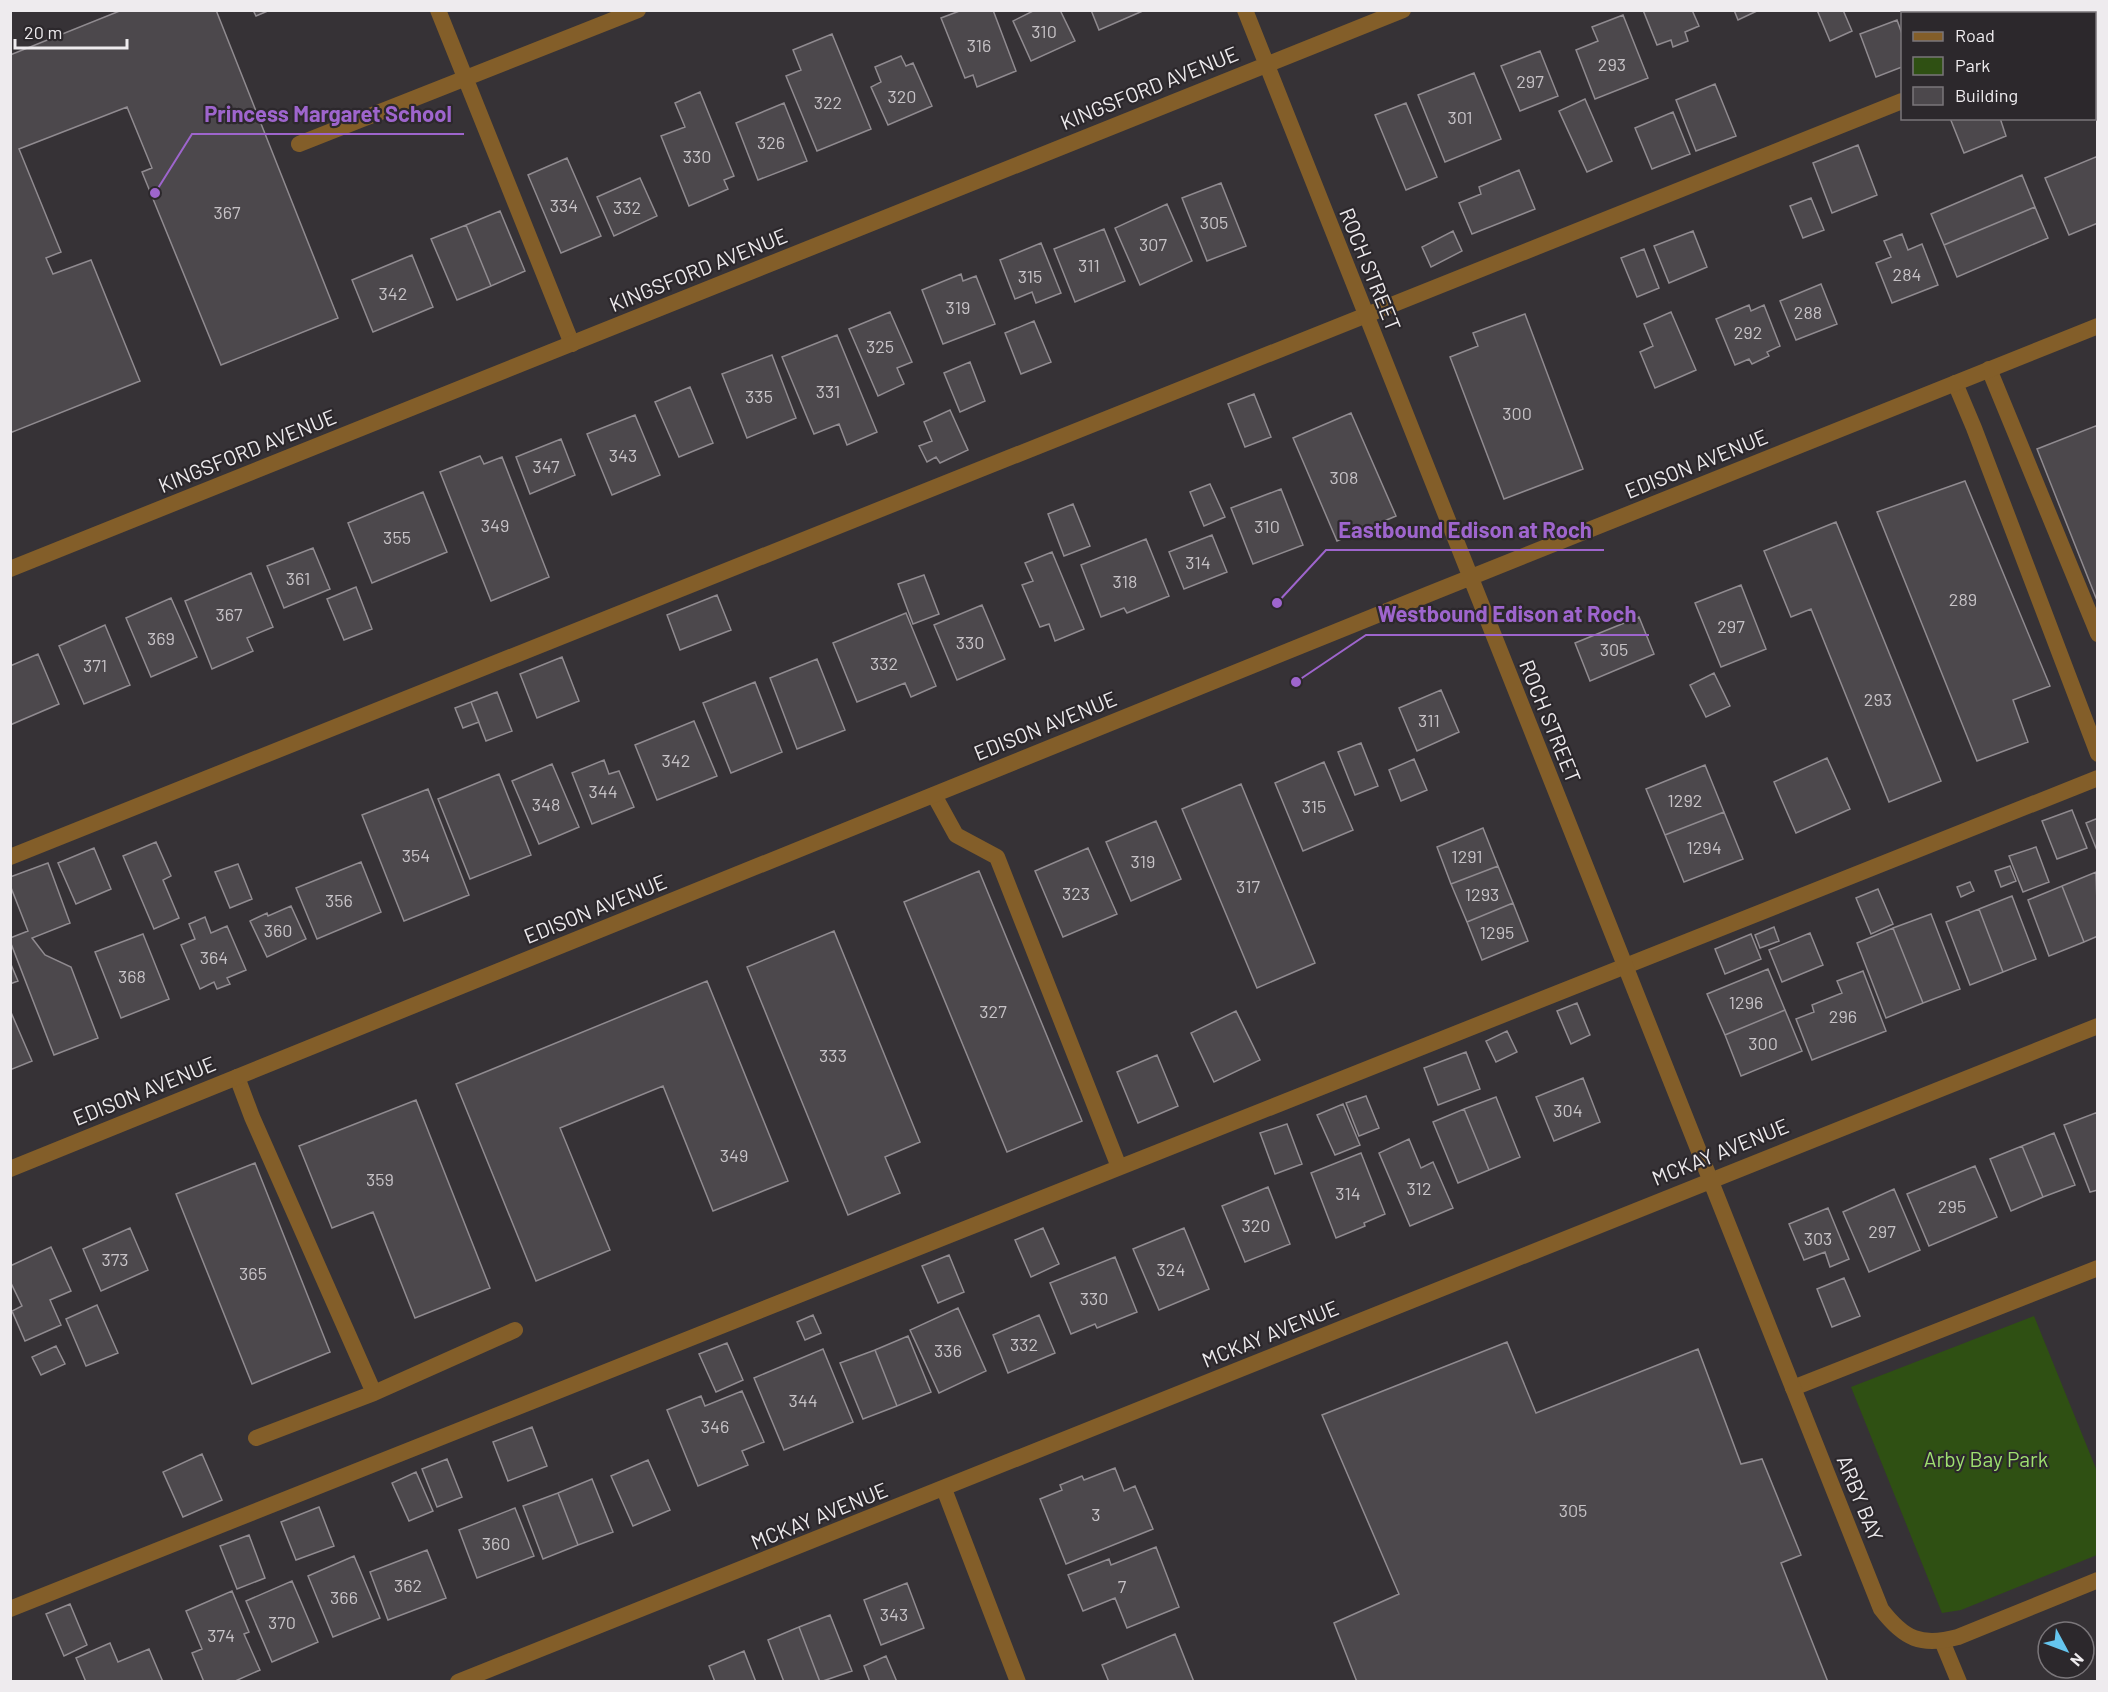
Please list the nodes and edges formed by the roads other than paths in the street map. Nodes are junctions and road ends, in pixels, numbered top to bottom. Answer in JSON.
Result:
{"nodes":[{"id":1,"x":438,"y":10,"type":"edge"},
{"id":2,"x":638,"y":10,"type":"edge"},
{"id":3,"x":1245,"y":10,"type":"edge"},
{"id":4,"x":1403,"y":10,"type":"edge"},
{"id":5,"x":1266,"y":65,"type":"junction"},
{"id":6,"x":466,"y":79,"type":"junction"},
{"id":7,"x":1901,"y":101,"type":"edge"},
{"id":8,"x":299,"y":144,"type":"dead end"},
{"id":9,"x":1365,"y":316,"type":"junction"},
{"id":10,"x":2097,"y":326,"type":"edge"},
{"id":11,"x":572,"y":344,"type":"junction"},
{"id":12,"x":1989,"y":369,"type":"junction"},
{"id":13,"x":1955,"y":383,"type":"junction"},
{"id":14,"x":10,"y":570,"type":"edge"},
{"id":15,"x":1469,"y":578,"type":"junction"},
{"id":16,"x":2097,"y":634,"type":"edge"},
{"id":17,"x":2097,"y":754,"type":"edge"},
{"id":18,"x":2097,"y":778,"type":"edge"},
{"id":19,"x":934,"y":795,"type":"junction"},
{"id":20,"x":10,"y":857,"type":"edge"},
{"id":21,"x":1624,"y":965,"type":"junction"},
{"id":22,"x":2097,"y":1026,"type":"edge"},
{"id":23,"x":237,"y":1077,"type":"junction"},
{"id":24,"x":1119,"y":1167,"type":"junction"},
{"id":25,"x":10,"y":1169,"type":"edge"},
{"id":26,"x":1710,"y":1180,"type":"junction"},
{"id":27,"x":2097,"y":1268,"type":"edge"},
{"id":28,"x":515,"y":1330,"type":"dead end"},
{"id":29,"x":1793,"y":1388,"type":"junction"},
{"id":30,"x":374,"y":1392,"type":"junction"},
{"id":31,"x":255,"y":1438,"type":"dead end"},
{"id":32,"x":944,"y":1489,"type":"junction"},
{"id":33,"x":2097,"y":1580,"type":"edge"},
{"id":34,"x":10,"y":1609,"type":"edge"},
{"id":35,"x":1942,"y":1641,"type":"junction"},
{"id":36,"x":458,"y":1682,"type":"edge"},
{"id":37,"x":1018,"y":1682,"type":"edge"},
{"id":38,"x":1959,"y":1682,"type":"edge"}],
"edges":[{"from":1,"to":6,"type":"street"},
{"from":2,"to":6,"type":"street"},
{"from":3,"to":5,"type":"street","name":"ROCH STREET"},
{"from":4,"to":5,"type":"street","name":"KINGSFORD AVENUE"},
{"from":5,"to":9,"type":"street","name":"ROCH STREET"},
{"from":5,"to":11,"type":"street","name":"KINGSFORD AVENUE"},
{"from":6,"to":8,"type":"street"},
{"from":6,"to":11,"type":"street"},
{"from":7,"to":9,"type":"street"},
{"from":9,"to":15,"type":"street","name":"ROCH STREET"},
{"from":9,"to":20,"type":"street"},
{"from":10,"to":12,"type":"street","name":"EDISON AVENUE"},
{"from":11,"to":14,"type":"street","name":"KINGSFORD AVENUE"},
{"from":12,"to":13,"type":"street","name":"EDISON AVENUE"},
{"from":12,"to":16,"type":"street"},
{"from":13,"to":15,"type":"street","name":"EDISON AVENUE"},
{"from":13,"to":17,"type":"street"},
{"from":15,"to":19,"type":"street","name":"EDISON AVENUE"},
{"from":15,"to":21,"type":"street","name":"ROCH STREET"},
{"from":18,"to":21,"type":"street"},
{"from":19,"to":23,"type":"street","name":"EDISON AVENUE"},
{"from":19,"to":24,"type":"street"},
{"from":21,"to":24,"type":"street"},
{"from":21,"to":26,"type":"street","name":"ROCH STREET"},
{"from":22,"to":26,"type":"street","name":"MCKAY AVENUE"},
{"from":23,"to":25,"type":"street","name":"EDISON AVENUE"},
{"from":23,"to":30,"type":"street"},
{"from":24,"to":34,"type":"street"},
{"from":26,"to":29,"type":"street","name":"ARBY BAY"},
{"from":26,"to":32,"type":"street","name":"MCKAY AVENUE"},
{"from":27,"to":29,"type":"street"},
{"from":28,"to":30,"type":"street"},
{"from":29,"to":35,"type":"street","name":"ARBY BAY"},
{"from":30,"to":31,"type":"street"},
{"from":32,"to":36,"type":"street","name":"MCKAY AVENUE"},
{"from":32,"to":37,"type":"street"},
{"from":33,"to":35,"type":"street","name":"ARBY BAY"},
{"from":35,"to":38,"type":"street"}]}
